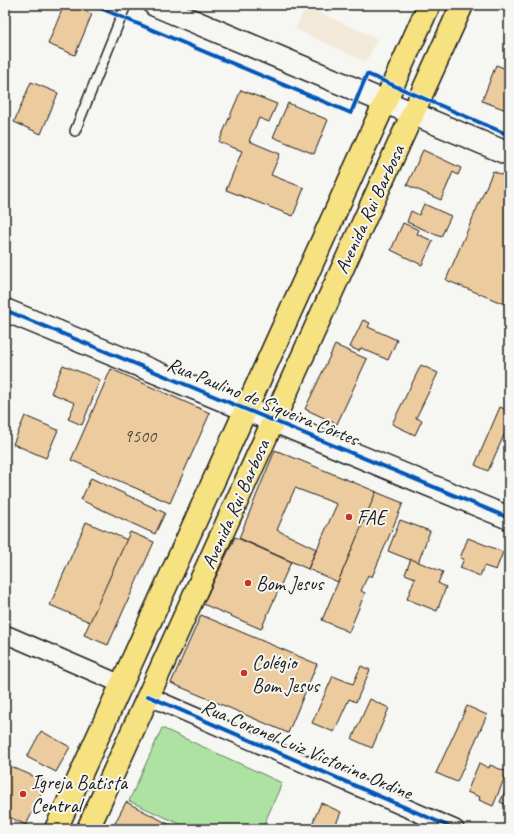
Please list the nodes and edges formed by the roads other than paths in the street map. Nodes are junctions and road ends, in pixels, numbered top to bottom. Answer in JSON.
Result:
{"nodes":[{"id":1,"x":126,"y":5,"type":"edge"},
{"id":2,"x":156,"y":5,"type":"edge"},
{"id":3,"x":429,"y":5,"type":"edge"},
{"id":4,"x":462,"y":5,"type":"edge"},
{"id":5,"x":384,"y":102,"type":"junction"},
{"id":6,"x":413,"y":114,"type":"junction"},
{"id":7,"x":75,"y":131,"type":"dead end"},
{"id":8,"x":509,"y":154,"type":"edge"},
{"id":9,"x":5,"y":310,"type":"edge"},
{"id":10,"x":245,"y":409,"type":"junction"},
{"id":11,"x":273,"y":421,"type":"junction"},
{"id":12,"x":509,"y":518,"type":"edge"},
{"id":13,"x":5,"y":634,"type":"edge"},
{"id":14,"x":121,"y":684,"type":"junction"},
{"id":15,"x":148,"y":696,"type":"junction"},
{"id":16,"x":56,"y":829,"type":"edge"},
{"id":17,"x":88,"y":829,"type":"edge"},
{"id":18,"x":455,"y":829,"type":"edge"}],
"edges":[{"from":1,"to":7,"type":"lane"},
{"from":2,"to":5,"type":"street"},
{"from":3,"to":5,"type":"main road","name":"Avenida Rui Barbosa"},
{"from":4,"to":6,"type":"main road","name":"Avenida Rui Barbosa"},
{"from":5,"to":6,"type":"street"},
{"from":5,"to":10,"type":"main road","name":"Avenida Rui Barbosa"},
{"from":6,"to":8,"type":"street"},
{"from":6,"to":11,"type":"main road","name":"Avenida Rui Barbosa"},
{"from":9,"to":10,"type":"street","name":"Rua Paulino de Siqueira Côrtes"},
{"from":10,"to":11,"type":"street","name":"Rua Paulino de Siqueira Côrtes"},
{"from":10,"to":14,"type":"main road","name":"Avenida Rui Barbosa"},
{"from":11,"to":12,"type":"street","name":"Rua Paulino de Siqueira Côrtes"},
{"from":11,"to":15,"type":"main road","name":"Avenida Rui Barbosa"},
{"from":13,"to":14,"type":"street"},
{"from":14,"to":16,"type":"main road","name":"Avenida Rui Barbosa"},
{"from":15,"to":17,"type":"main road","name":"Avenida Rui Barbosa"},
{"from":15,"to":18,"type":"street","name":"Rua Coronel Luiz Victorino Ordine"}]}
